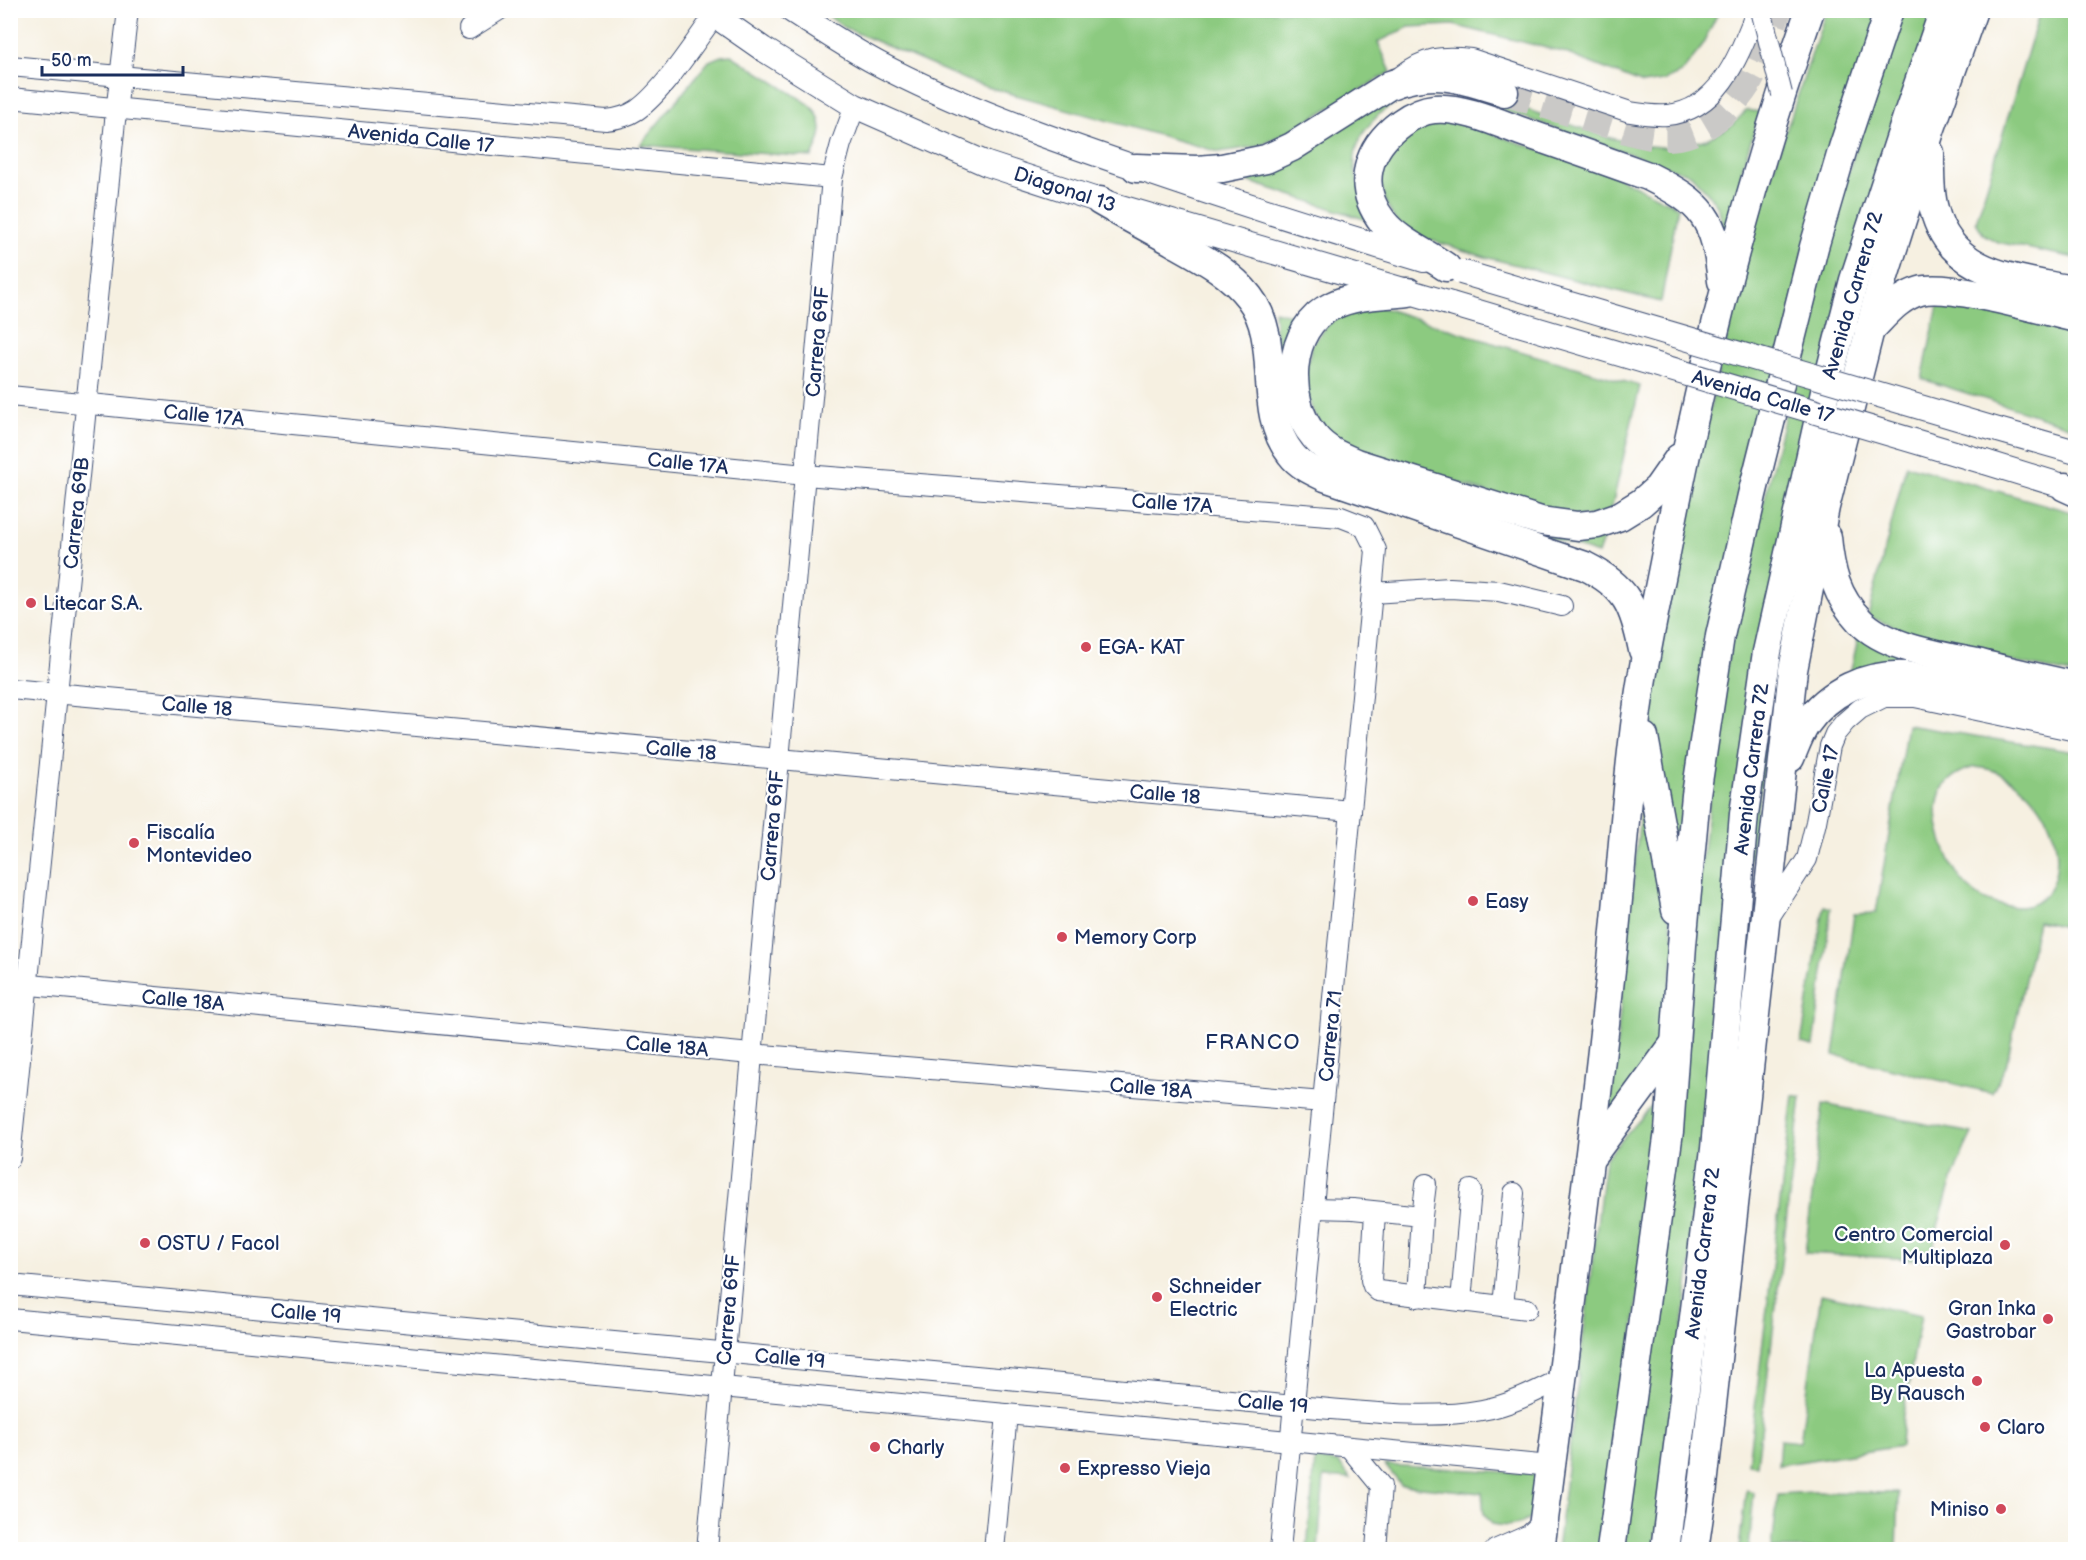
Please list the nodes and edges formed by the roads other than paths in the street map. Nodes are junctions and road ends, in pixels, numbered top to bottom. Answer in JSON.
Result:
{"nodes":[{"id":1,"x":128,"y":10,"type":"edge"},
{"id":2,"x":499,"y":10,"type":"edge"},
{"id":3,"x":791,"y":10,"type":"edge"},
{"id":4,"x":1759,"y":10,"type":"edge"},
{"id":5,"x":1810,"y":10,"type":"edge"},
{"id":6,"x":1889,"y":10,"type":"edge"},
{"id":7,"x":1944,"y":10,"type":"edge"},
{"id":8,"x":1973,"y":10,"type":"edge"},
{"id":9,"x":711,"y":13,"type":"edge"},
{"id":10,"x":469,"y":29,"type":"dead end"},
{"id":11,"x":10,"y":66,"type":"edge"},
{"id":12,"x":120,"y":77,"type":"junction"},
{"id":13,"x":1390,"y":85,"type":"junction"},
{"id":14,"x":1504,"y":92,"type":"tunnel mouth"},
{"id":15,"x":1782,"y":94,"type":"junction"},
{"id":16,"x":10,"y":98,"type":"edge"},
{"id":17,"x":855,"y":106,"type":"junction"},
{"id":18,"x":117,"y":108,"type":"junction"},
{"id":19,"x":1931,"y":128,"type":"junction"},
{"id":20,"x":1137,"y":168,"type":"junction"},
{"id":21,"x":832,"y":178,"type":"junction"},
{"id":22,"x":1100,"y":201,"type":"junction"},
{"id":23,"x":1454,"y":269,"type":"junction"},
{"id":24,"x":2076,"y":291,"type":"edge"},
{"id":25,"x":1408,"y":292,"type":"junction"},
{"id":26,"x":1723,"y":293,"type":"junction"},
{"id":27,"x":1451,"y":304,"type":"joint"},
{"id":28,"x":2076,"y":318,"type":"edge"},
{"id":29,"x":1869,"y":331,"type":"junction"},
{"id":30,"x":10,"y":396,"type":"edge"},
{"id":31,"x":87,"y":404,"type":"junction"},
{"id":32,"x":1686,"y":449,"type":"junction"},
{"id":33,"x":2076,"y":452,"type":"edge"},
{"id":34,"x":805,"y":475,"type":"junction"},
{"id":35,"x":2072,"y":490,"type":"edge"},
{"id":36,"x":1825,"y":507,"type":"junction"},
{"id":37,"x":1364,"y":526,"type":"joint"},
{"id":38,"x":1372,"y":593,"type":"junction"},
{"id":39,"x":1562,"y":606,"type":"dead end"},
{"id":40,"x":1645,"y":660,"type":"junction"},
{"id":41,"x":2076,"y":686,"type":"edge"},
{"id":42,"x":10,"y":689,"type":"edge"},
{"id":43,"x":58,"y":693,"type":"junction"},
{"id":44,"x":1638,"y":706,"type":"junction"},
{"id":45,"x":2076,"y":712,"type":"edge"},
{"id":46,"x":2076,"y":731,"type":"edge"},
{"id":47,"x":778,"y":759,"type":"junction"},
{"id":48,"x":1781,"y":776,"type":"junction"},
{"id":49,"x":1351,"y":811,"type":"junction"},
{"id":50,"x":1765,"y":924,"type":"junction"},
{"id":51,"x":1682,"y":945,"type":"junction"},
{"id":52,"x":19,"y":984,"type":"edge"},
{"id":53,"x":1725,"y":1022,"type":"junction"},
{"id":54,"x":1675,"y":1043,"type":"junction"},
{"id":55,"x":751,"y":1054,"type":"junction"},
{"id":56,"x":1323,"y":1102,"type":"junction"},
{"id":57,"x":1744,"y":1110,"type":"junction"},
{"id":58,"x":10,"y":1158,"type":"edge"},
{"id":59,"x":1588,"y":1160,"type":"junction"},
{"id":60,"x":1426,"y":1184,"type":"dead end"},
{"id":61,"x":1471,"y":1190,"type":"dead end"},
{"id":62,"x":1514,"y":1193,"type":"dead end"},
{"id":63,"x":1313,"y":1208,"type":"junction"},
{"id":64,"x":1375,"y":1212,"type":"junction"},
{"id":65,"x":1422,"y":1216,"type":"junction"},
{"id":66,"x":10,"y":1285,"type":"edge"},
{"id":67,"x":1417,"y":1297,"type":"junction"},
{"id":68,"x":1461,"y":1301,"type":"junction"},
{"id":69,"x":1503,"y":1306,"type":"junction"},
{"id":70,"x":1527,"y":1309,"type":"dead end"},
{"id":71,"x":10,"y":1319,"type":"edge"},
{"id":72,"x":724,"y":1352,"type":"junction"},
{"id":73,"x":1563,"y":1378,"type":"junction"},
{"id":74,"x":721,"y":1387,"type":"junction"},
{"id":75,"x":1294,"y":1406,"type":"junction"},
{"id":76,"x":1007,"y":1414,"type":"junction"},
{"id":77,"x":1290,"y":1441,"type":"junction"},
{"id":78,"x":1349,"y":1447,"type":"junction"},
{"id":79,"x":1551,"y":1466,"type":"junction"},
{"id":80,"x":1544,"y":1521,"type":"junction"},
{"id":81,"x":706,"y":1550,"type":"edge"},
{"id":82,"x":994,"y":1550,"type":"edge"},
{"id":83,"x":1280,"y":1550,"type":"edge"},
{"id":84,"x":1376,"y":1550,"type":"edge"},
{"id":85,"x":1495,"y":1550,"type":"edge"},
{"id":86,"x":1540,"y":1550,"type":"edge"},
{"id":87,"x":1611,"y":1550,"type":"edge"},
{"id":88,"x":1665,"y":1550,"type":"edge"},
{"id":89,"x":1694,"y":1550,"type":"edge"}],
"edges":[{"from":1,"to":12,"type":"street","name":"Carrera 69B"},
{"from":2,"to":10,"type":"street"},
{"from":3,"to":20,"type":"main road"},
{"from":4,"to":13,"type":"street"},
{"from":4,"to":15,"type":"street","bridge":true},
{"from":5,"to":15,"type":"highway"},
{"from":6,"to":51,"type":"highway"},
{"from":7,"to":53,"type":"highway","name":"Avenida Carrera 72"},
{"from":8,"to":19,"type":"highway","name":"Avenida Carrera 72"},
{"from":9,"to":12,"type":"street","name":"Avenida Calle 17"},
{"from":9,"to":17,"type":"main road","name":"Diagonal 13"},
{"from":11,"to":12,"type":"street","name":"Avenida Calle 17"},
{"from":12,"to":18,"type":"street","name":"Carrera 69B"},
{"from":13,"to":14,"type":"highway"},
{"from":13,"to":20,"type":"highway"},
{"from":15,"to":26,"type":"highway"},
{"from":16,"to":18,"type":"street","name":"Avenida Calle 17"},
{"from":17,"to":21,"type":"street","name":"Carrera 69F"},
{"from":17,"to":22,"type":"main road","name":"Diagonal 13"},
{"from":18,"to":21,"type":"street","name":"Avenida Calle 17"},
{"from":18,"to":31,"type":"street","name":"Carrera 69B"},
{"from":19,"to":24,"type":"highway"},
{"from":19,"to":29,"type":"highway","name":"Avenida Carrera 72"},
{"from":20,"to":23,"type":"main road"},
{"from":21,"to":34,"type":"street","name":"Carrera 69F"},
{"from":22,"to":25,"type":"main road","name":"Diagonal 13"},
{"from":22,"to":40,"type":"highway"},
{"from":23,"to":26,"type":"highway"},
{"from":23,"to":33,"type":"main road","name":"Avenida Calle 17","bridge":true},
{"from":25,"to":27,"type":"main road","name":"Diagonal 13"},
{"from":25,"to":32,"type":"highway"},
{"from":26,"to":32,"type":"highway"},
{"from":27,"to":35,"type":"main road","name":"Avenida Calle 17","bridge":true},
{"from":28,"to":29,"type":"highway"},
{"from":29,"to":36,"type":"highway","name":"Avenida Carrera 72"},
{"from":30,"to":31,"type":"street","name":"Calle 17A"},
{"from":31,"to":34,"type":"street","name":"Calle 17A"},
{"from":31,"to":43,"type":"street","name":"Carrera 69B"},
{"from":32,"to":40,"type":"highway"},
{"from":34,"to":37,"type":"street","name":"Calle 17A"},
{"from":34,"to":47,"type":"street","name":"Carrera 69F"},
{"from":36,"to":41,"type":"highway"},
{"from":36,"to":48,"type":"highway","name":"Avenida Carrera 72"},
{"from":37,"to":38,"type":"street","name":"Carrera 71"},
{"from":38,"to":39,"type":"street"},
{"from":38,"to":49,"type":"street","name":"Carrera 71"},
{"from":40,"to":44,"type":"highway"},
{"from":42,"to":43,"type":"street","name":"Calle 18"},
{"from":43,"to":47,"type":"street","name":"Calle 18"},
{"from":43,"to":52,"type":"street","name":"Carrera 69B"},
{"from":44,"to":51,"type":"highway"},
{"from":44,"to":59,"type":"highway"},
{"from":45,"to":48,"type":"highway"},
{"from":46,"to":50,"type":"street","name":"Calle 17"},
{"from":47,"to":49,"type":"street","name":"Calle 18"},
{"from":47,"to":55,"type":"street","name":"Carrera 69F"},
{"from":48,"to":50,"type":"highway","name":"Avenida Carrera 72"},
{"from":49,"to":56,"type":"street","name":"Carrera 71"},
{"from":50,"to":57,"type":"highway","name":"Avenida Carrera 72"},
{"from":51,"to":54,"type":"highway"},
{"from":52,"to":55,"type":"street","name":"Calle 18A"},
{"from":52,"to":58,"type":"street","name":"Carrera 69B"},
{"from":53,"to":57,"type":"highway"},
{"from":53,"to":88,"type":"highway","name":"Avenida Carrera 72"},
{"from":54,"to":59,"type":"highway"},
{"from":54,"to":87,"type":"highway"},
{"from":55,"to":56,"type":"street","name":"Calle 18A"},
{"from":55,"to":72,"type":"street","name":"Carrera 69F"},
{"from":56,"to":63,"type":"street","name":"Carrera 71"},
{"from":57,"to":89,"type":"highway","name":"Avenida Carrera 72"},
{"from":59,"to":73,"type":"highway"},
{"from":60,"to":65,"type":"street"},
{"from":61,"to":68,"type":"street"},
{"from":62,"to":69,"type":"street"},
{"from":63,"to":64,"type":"street"},
{"from":63,"to":75,"type":"street","name":"Carrera 71"},
{"from":64,"to":65,"type":"street"},
{"from":64,"to":67,"type":"street"},
{"from":65,"to":67,"type":"street"},
{"from":66,"to":72,"type":"street","name":"Calle 19"},
{"from":67,"to":68,"type":"street"},
{"from":68,"to":69,"type":"street"},
{"from":69,"to":70,"type":"street"},
{"from":71,"to":74,"type":"street","name":"Calle 19"},
{"from":72,"to":74,"type":"street","name":"Carrera 69F"},
{"from":72,"to":75,"type":"street","name":"Calle 19"},
{"from":73,"to":75,"type":"street","name":"Calle 19"},
{"from":73,"to":79,"type":"highway"},
{"from":74,"to":76,"type":"street","name":"Calle 19"},
{"from":74,"to":81,"type":"street","name":"Carrera 69F"},
{"from":75,"to":77,"type":"street","name":"Carrera 71"},
{"from":76,"to":77,"type":"street","name":"Calle 19"},
{"from":76,"to":82,"type":"street"},
{"from":77,"to":78,"type":"street","name":"Calle 19"},
{"from":77,"to":83,"type":"street","name":"Carrera 71"},
{"from":78,"to":79,"type":"street","name":"Calle 19"},
{"from":78,"to":84,"type":"street"},
{"from":79,"to":80,"type":"highway"},
{"from":80,"to":85,"type":"street"},
{"from":80,"to":86,"type":"highway"}]}
